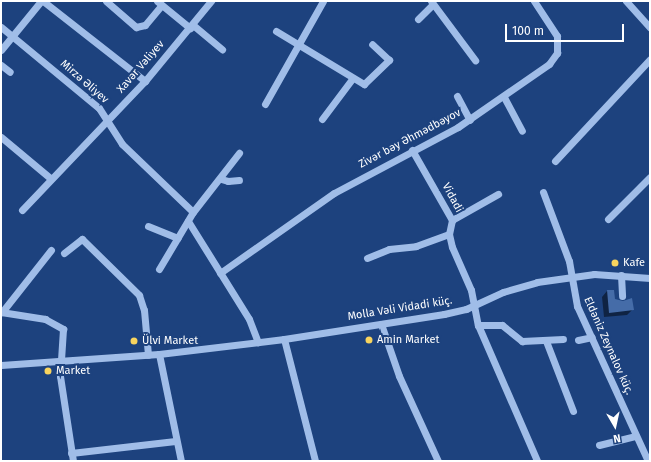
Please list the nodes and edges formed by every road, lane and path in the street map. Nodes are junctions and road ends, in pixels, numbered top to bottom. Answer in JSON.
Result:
{"nodes":[{"id":1,"x":42,"y":1,"type":"edge"},
{"id":2,"x":106,"y":1,"type":"edge"},
{"id":3,"x":211,"y":1,"type":"edge"},
{"id":4,"x":323,"y":1,"type":"edge"},
{"id":5,"x":534,"y":1,"type":"edge"},
{"id":6,"x":626,"y":1,"type":"edge"},
{"id":7,"x":160,"y":3,"type":"edge"},
{"id":8,"x":432,"y":3,"type":"edge"},
{"id":9,"x":418,"y":19,"type":"dead end"},
{"id":10,"x":191,"y":26,"type":"junction"},
{"id":11,"x":1,"y":27,"type":"edge"},
{"id":12,"x":650,"y":28,"type":"edge"},
{"id":13,"x":276,"y":31,"type":"dead end"},
{"id":14,"x":13,"y":36,"type":"junction"},
{"id":15,"x":372,"y":44,"type":"dead end"},
{"id":16,"x":300,"y":45,"type":"junction"},
{"id":17,"x":222,"y":49,"type":"dead end"},
{"id":18,"x":1,"y":50,"type":"edge"},
{"id":19,"x":650,"y":59,"type":"edge"},
{"id":20,"x":475,"y":60,"type":"dead end"},
{"id":21,"x":1,"y":65,"type":"edge"},
{"id":22,"x":10,"y":72,"type":"dead end"},
{"id":23,"x":352,"y":78,"type":"junction"},
{"id":24,"x":145,"y":81,"type":"junction"},
{"id":25,"x":457,"y":96,"type":"dead end"},
{"id":26,"x":504,"y":98,"type":"junction"},
{"id":27,"x":265,"y":104,"type":"dead end"},
{"id":28,"x":322,"y":119,"type":"dead end"},
{"id":29,"x":470,"y":120,"type":"junction"},
{"id":30,"x":107,"y":121,"type":"junction"},
{"id":31,"x":522,"y":131,"type":"dead end"},
{"id":32,"x":1,"y":137,"type":"edge"},
{"id":33,"x":412,"y":150,"type":"junction"},
{"id":34,"x":239,"y":153,"type":"dead end"},
{"id":35,"x":555,"y":161,"type":"dead end"},
{"id":36,"x":650,"y":177,"type":"edge"},
{"id":37,"x":50,"y":178,"type":"junction"},
{"id":38,"x":221,"y":179,"type":"junction"},
{"id":39,"x":239,"y":180,"type":"dead end"},
{"id":40,"x":543,"y":192,"type":"dead end"},
{"id":41,"x":498,"y":194,"type":"dead end"},
{"id":42,"x":22,"y":210,"type":"dead end"},
{"id":43,"x":193,"y":212,"type":"junction"},
{"id":44,"x":608,"y":219,"type":"dead end"},
{"id":45,"x":452,"y":220,"type":"junction"},
{"id":46,"x":188,"y":221,"type":"junction"},
{"id":47,"x":148,"y":226,"type":"dead end"},
{"id":48,"x":449,"y":234,"type":"junction"},
{"id":49,"x":178,"y":238,"type":"junction"},
{"id":50,"x":51,"y":250,"type":"dead end"},
{"id":51,"x":64,"y":253,"type":"dead end"},
{"id":52,"x":367,"y":258,"type":"dead end"},
{"id":53,"x":159,"y":269,"type":"dead end"},
{"id":54,"x":220,"y":273,"type":"junction"},
{"id":55,"x":621,"y":275,"type":"junction"},
{"id":56,"x":571,"y":277,"type":"junction"},
{"id":57,"x":650,"y":278,"type":"edge"},
{"id":58,"x":622,"y":296,"type":"dead end"},
{"id":59,"x":474,"y":305,"type":"junction"},
{"id":60,"x":2,"y":312,"type":"edge"},
{"id":61,"x":381,"y":324,"type":"junction"},
{"id":62,"x":478,"y":325,"type":"junction"},
{"id":63,"x":592,"y":337,"type":"junction"},
{"id":64,"x":284,"y":339,"type":"junction"},
{"id":65,"x":563,"y":339,"type":"dead end"},
{"id":66,"x":578,"y":340,"type":"dead end"},
{"id":67,"x":546,"y":341,"type":"junction"},
{"id":68,"x":258,"y":342,"type":"junction"},
{"id":69,"x":159,"y":354,"type":"junction"},
{"id":70,"x":148,"y":355,"type":"junction"},
{"id":71,"x":60,"y":360,"type":"junction"},
{"id":72,"x":1,"y":365,"type":"edge"},
{"id":73,"x":573,"y":411,"type":"dead end"},
{"id":74,"x":636,"y":436,"type":"junction"},
{"id":75,"x":175,"y":441,"type":"junction"},
{"id":76,"x":598,"y":445,"type":"dead end"},
{"id":77,"x":72,"y":457,"type":"edge"},
{"id":78,"x":181,"y":461,"type":"edge"},
{"id":79,"x":315,"y":461,"type":"edge"},
{"id":80,"x":438,"y":461,"type":"edge"},
{"id":81,"x":537,"y":461,"type":"edge"},
{"id":82,"x":648,"y":461,"type":"edge"}],
"edges":[{"from":1,"to":14,"type":"street"},
{"from":1,"to":24,"type":"street"},
{"from":2,"to":7,"type":"street"},
{"from":3,"to":10,"type":"street","name":"Xavər Vəliyev"},
{"from":4,"to":16,"type":"street"},
{"from":5,"to":26,"type":"street","name":"Zivər bəy Əhmədbəyov"},
{"from":6,"to":12,"type":"street"},
{"from":7,"to":10,"type":"street"},
{"from":8,"to":9,"type":"street"},
{"from":8,"to":20,"type":"street"},
{"from":10,"to":17,"type":"street"},
{"from":10,"to":24,"type":"street","name":"Xavər Vəliyev"},
{"from":11,"to":14,"type":"street","name":"Mirzə Əliyev"},
{"from":13,"to":16,"type":"street"},
{"from":14,"to":18,"type":"street"},
{"from":14,"to":30,"type":"street","name":"Mirzə Əliyev"},
{"from":15,"to":23,"type":"street"},
{"from":16,"to":23,"type":"street"},
{"from":16,"to":27,"type":"street"},
{"from":19,"to":35,"type":"street"},
{"from":21,"to":22,"type":"street"},
{"from":23,"to":28,"type":"street"},
{"from":24,"to":30,"type":"street","name":"Xavər Vəliyev"},
{"from":25,"to":29,"type":"street"},
{"from":26,"to":29,"type":"street","name":"Zivər bəy Əhmədbəyov"},
{"from":26,"to":31,"type":"street"},
{"from":29,"to":33,"type":"street","name":"Zivər bəy Əhmədbəyov"},
{"from":30,"to":37,"type":"street","name":"Xavər Vəliyev"},
{"from":30,"to":43,"type":"street","name":"Mirzə Əliyev"},
{"from":32,"to":37,"type":"street"},
{"from":33,"to":45,"type":"street","name":"Vidadi"},
{"from":33,"to":54,"type":"street","name":"Zivər bəy Əhmədbəyov"},
{"from":34,"to":38,"type":"street"},
{"from":36,"to":44,"type":"street"},
{"from":37,"to":42,"type":"street","name":"Xavər Vəliyev"},
{"from":38,"to":39,"type":"street"},
{"from":38,"to":43,"type":"street"},
{"from":40,"to":56,"type":"street","name":"Eldəniz Zeynalov küç."},
{"from":41,"to":45,"type":"street"},
{"from":43,"to":46,"type":"street"},
{"from":45,"to":48,"type":"street","name":"Vidadi"},
{"from":46,"to":49,"type":"street"},
{"from":46,"to":54,"type":"street"},
{"from":47,"to":49,"type":"street"},
{"from":48,"to":52,"type":"street"},
{"from":48,"to":59,"type":"street"},
{"from":49,"to":53,"type":"street"},
{"from":50,"to":60,"type":"street"},
{"from":51,"to":70,"type":"street"},
{"from":54,"to":68,"type":"street"},
{"from":55,"to":56,"type":"street","name":"Molla Vəli Vidadi küç."},
{"from":55,"to":57,"type":"street","name":"Molla Vəli Vidadi küç."},
{"from":55,"to":58,"type":"street"},
{"from":56,"to":59,"type":"street","name":"Molla Vəli Vidadi küç."},
{"from":56,"to":63,"type":"street","name":"Eldəniz Zeynalov küç."},
{"from":59,"to":61,"type":"street","name":"Molla Vəli Vidadi küç."},
{"from":59,"to":62,"type":"street"},
{"from":60,"to":71,"type":"street"},
{"from":61,"to":64,"type":"street","name":"Molla Vəli Vidadi küç."},
{"from":61,"to":80,"type":"street"},
{"from":62,"to":67,"type":"street"},
{"from":62,"to":81,"type":"street"},
{"from":63,"to":66,"type":"street"},
{"from":63,"to":74,"type":"street","name":"Eldəniz Zeynalov küç."},
{"from":64,"to":68,"type":"street","name":"Molla Vəli Vidadi küç."},
{"from":64,"to":79,"type":"street"},
{"from":65,"to":67,"type":"street"},
{"from":67,"to":73,"type":"street"},
{"from":68,"to":69,"type":"street","name":"Molla Vəli Vidadi küç."},
{"from":69,"to":70,"type":"street","name":"Molla Vəli Vidadi küç."},
{"from":69,"to":75,"type":"street"},
{"from":70,"to":71,"type":"street","name":"Molla Vəli Vidadi küç."},
{"from":71,"to":72,"type":"street","name":"Molla Vəli Vidadi küç."},
{"from":71,"to":77,"type":"street"},
{"from":74,"to":76,"type":"street"},
{"from":74,"to":82,"type":"street","name":"Eldəniz Zeynalov küç."},
{"from":75,"to":77,"type":"street"},
{"from":75,"to":78,"type":"street"}]}
